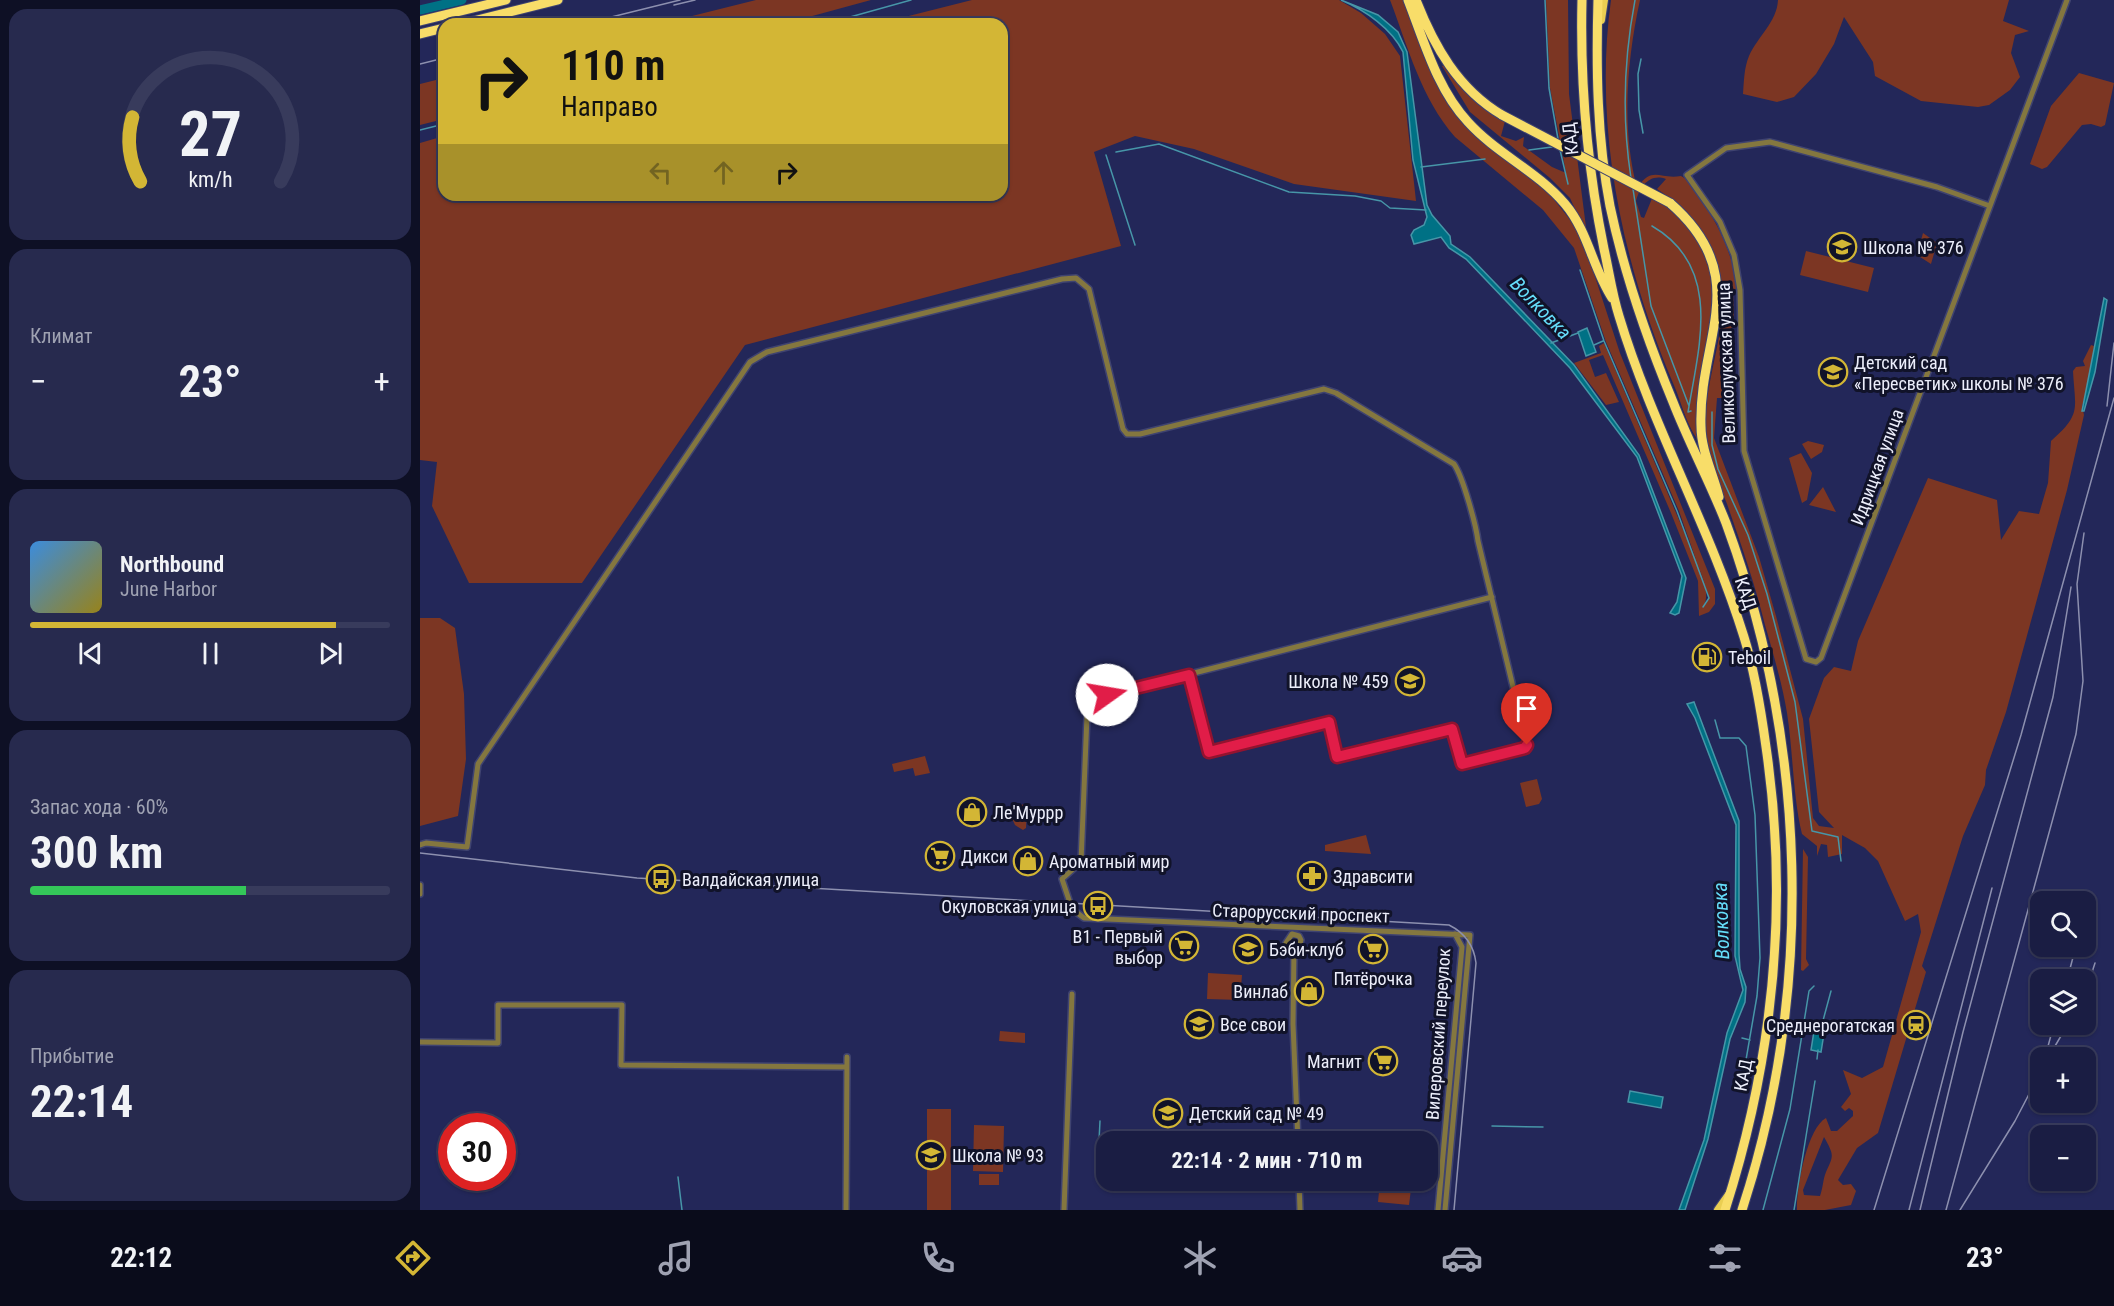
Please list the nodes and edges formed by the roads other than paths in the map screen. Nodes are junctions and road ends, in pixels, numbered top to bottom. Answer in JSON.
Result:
{"nodes":[{"id":1,"x":506,"y":0,"type":"edge"},
{"id":2,"x":558,"y":0,"type":"edge"},
{"id":3,"x":1408,"y":0,"type":"edge"},
{"id":4,"x":1416,"y":0,"type":"edge"},
{"id":5,"x":1582,"y":0,"type":"edge"},
{"id":6,"x":1598,"y":0,"type":"edge"},
{"id":7,"x":1604,"y":0,"type":"edge"},
{"id":8,"x":2067,"y":0,"type":"edge"},
{"id":9,"x":485,"y":18,"type":"edge"},
{"id":10,"x":420,"y":21,"type":"edge"},
{"id":11,"x":438,"y":30,"type":"edge"},
{"id":12,"x":420,"y":34,"type":"edge"},
{"id":13,"x":1597,"y":42,"type":"junction"},
{"id":14,"x":1990,"y":206,"type":"junction"},
{"id":15,"x":1615,"y":302,"type":"junction"},
{"id":16,"x":1725,"y":522,"type":"junction"},
{"id":17,"x":1492,"y":597,"type":"junction"},
{"id":18,"x":1806,"y":659,"type":"joint"},
{"id":19,"x":1189,"y":675,"type":"junction"},
{"id":20,"x":420,"y":845,"type":"edge"},
{"id":21,"x":420,"y":885,"type":"edge"},
{"id":22,"x":420,"y":894,"type":"edge"},
{"id":23,"x":1295,"y":931,"type":"junction"},
{"id":24,"x":1455,"y":934,"type":"junction"},
{"id":25,"x":1470,"y":935,"type":"joint"},
{"id":26,"x":1294,"y":949,"type":"junction"},
{"id":27,"x":1072,"y":994,"type":"dead end"},
{"id":28,"x":420,"y":1042,"type":"edge"},
{"id":29,"x":847,"y":1057,"type":"dead end"},
{"id":30,"x":847,"y":1067,"type":"junction"},
{"id":31,"x":1298,"y":1131,"type":"edge"},
{"id":32,"x":1299,"y":1191,"type":"edge"},
{"id":33,"x":1730,"y":1192,"type":"junction"},
{"id":34,"x":846,"y":1210,"type":"edge"},
{"id":35,"x":1064,"y":1210,"type":"edge"},
{"id":36,"x":1300,"y":1210,"type":"edge"},
{"id":37,"x":1438,"y":1210,"type":"edge"},
{"id":38,"x":1445,"y":1210,"type":"edge"},
{"id":39,"x":1718,"y":1210,"type":"edge"},
{"id":40,"x":1725,"y":1210,"type":"edge"},
{"id":41,"x":1742,"y":1210,"type":"edge"}],
"edges":[{"from":1,"to":10,"type":"highway"},
{"from":2,"to":9,"type":"highway"},
{"from":3,"to":15,"type":"highway"},
{"from":4,"to":16,"type":"highway","bridge":true},
{"from":5,"to":15,"type":"highway","name":"КАД"},
{"from":6,"to":13,"type":"highway","name":"КАД"},
{"from":7,"to":13,"type":"highway"},
{"from":8,"to":14,"type":"street","name":"Идрицкая улица"},
{"from":11,"to":12,"type":"highway"},
{"from":13,"to":16,"type":"highway","name":"КАД"},
{"from":14,"to":18,"type":"street","name":"Идрицкая улица"},
{"from":14,"to":18,"type":"street","name":"Великолукская улица"},
{"from":15,"to":33,"type":"highway","name":"КАД"},
{"from":16,"to":41,"type":"highway","name":"КАД"},
{"from":17,"to":19,"type":"street"},
{"from":17,"to":19,"type":"street"},
{"from":17,"to":20,"type":"street"},
{"from":19,"to":23,"type":"street","name":"Старорусский проспект"},
{"from":21,"to":22,"type":"street"},
{"from":23,"to":24,"type":"street","name":"Старорусский проспект"},
{"from":23,"to":26,"type":"street"},
{"from":23,"to":26,"type":"street"},
{"from":24,"to":25,"type":"street","name":"Старорусский проспект"},
{"from":24,"to":37,"type":"street","name":"Вилеровский переулок"},
{"from":25,"to":38,"type":"street","name":"Вилеровский переулок"},
{"from":26,"to":31,"type":"street"},
{"from":27,"to":35,"type":"street"},
{"from":28,"to":30,"type":"street"},
{"from":29,"to":30,"type":"street"},
{"from":30,"to":34,"type":"street"},
{"from":32,"to":36,"type":"street"},
{"from":33,"to":39,"type":"highway"},
{"from":33,"to":40,"type":"highway","name":"КАД"}]}
